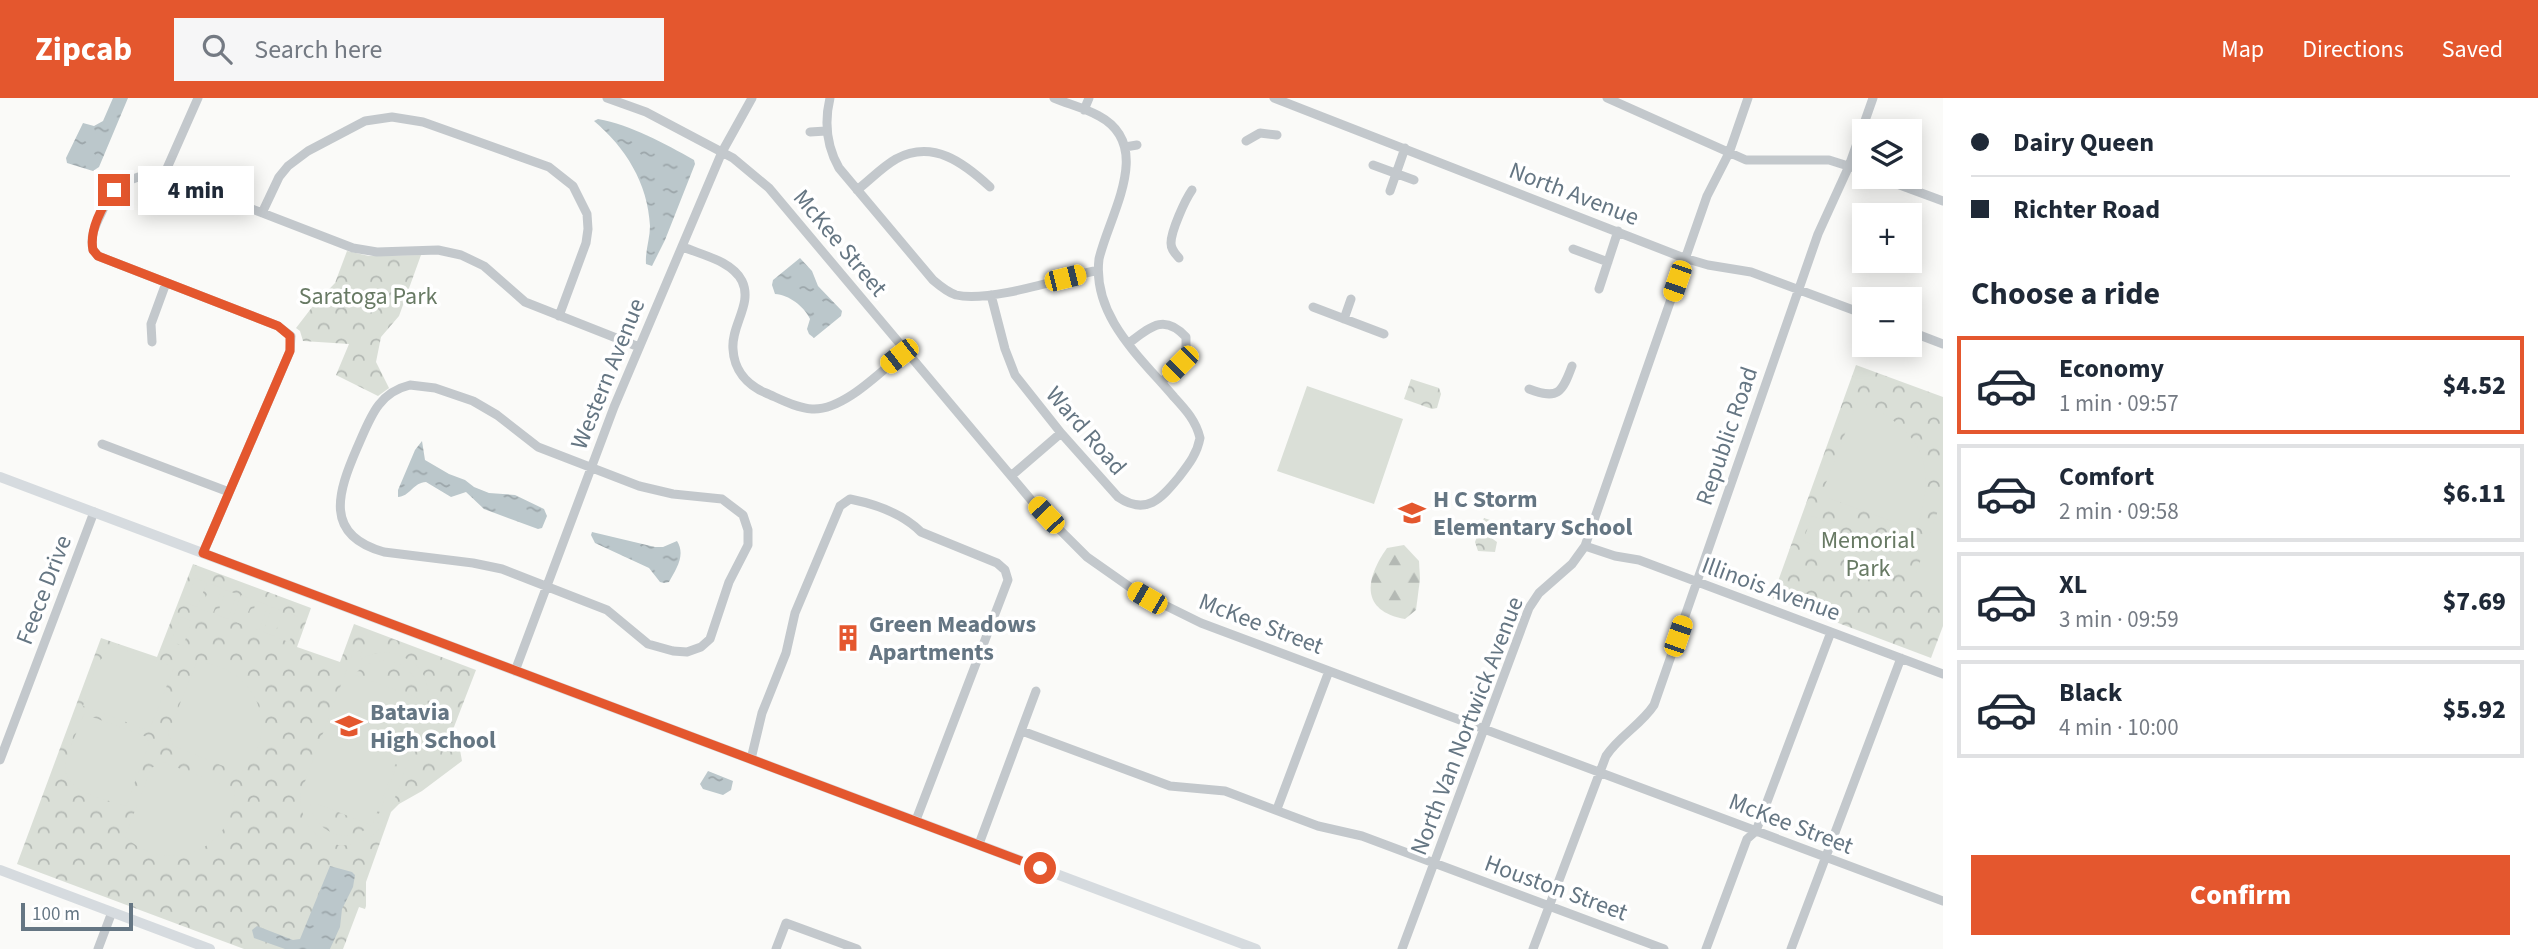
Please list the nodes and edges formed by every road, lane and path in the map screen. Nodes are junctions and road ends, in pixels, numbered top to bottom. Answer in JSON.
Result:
{"nodes":[{"id":1,"x":198,"y":98,"type":"edge"},
{"id":2,"x":607,"y":98,"type":"edge"},
{"id":3,"x":752,"y":98,"type":"edge"},
{"id":4,"x":830,"y":98,"type":"edge"},
{"id":5,"x":1054,"y":98,"type":"edge"},
{"id":6,"x":1088,"y":98,"type":"edge"},
{"id":7,"x":1274,"y":98,"type":"edge"},
{"id":8,"x":1304,"y":98,"type":"edge"},
{"id":9,"x":1609,"y":98,"type":"edge"},
{"id":10,"x":1748,"y":98,"type":"edge"},
{"id":11,"x":1873,"y":98,"type":"edge"},
{"id":12,"x":1300,"y":108,"type":"junction"},
{"id":13,"x":1084,"y":110,"type":"junction"},
{"id":14,"x":826,"y":131,"type":"junction"},
{"id":15,"x":810,"y":132,"type":"dead end"},
{"id":16,"x":1277,"y":135,"type":"dead end"},
{"id":17,"x":1246,"y":141,"type":"dead end"},
{"id":18,"x":1137,"y":145,"type":"dead end"},
{"id":19,"x":1125,"y":147,"type":"junction"},
{"id":20,"x":1405,"y":149,"type":"junction"},
{"id":21,"x":722,"y":152,"type":"junction"},
{"id":22,"x":1729,"y":153,"type":"junction"},
{"id":23,"x":1373,"y":165,"type":"dead end"},
{"id":24,"x":1849,"y":166,"type":"junction"},
{"id":25,"x":1852,"y":167,"type":"edge"},
{"id":26,"x":1397,"y":172,"type":"junction"},
{"id":27,"x":164,"y":175,"type":"junction"},
{"id":28,"x":1414,"y":180,"type":"dead end"},
{"id":29,"x":990,"y":187,"type":"dead end"},
{"id":30,"x":1910,"y":189,"type":"edge"},
{"id":31,"x":857,"y":190,"type":"junction"},
{"id":32,"x":1192,"y":190,"type":"dead end"},
{"id":33,"x":1391,"y":191,"type":"dead end"},
{"id":34,"x":1943,"y":201,"type":"edge"},
{"id":35,"x":262,"y":213,"type":"junction"},
{"id":36,"x":1618,"y":231,"type":"junction"},
{"id":37,"x":683,"y":247,"type":"junction"},
{"id":38,"x":1573,"y":248,"type":"dead end"},
{"id":39,"x":1179,"y":258,"type":"dead end"},
{"id":40,"x":1684,"y":258,"type":"junction"},
{"id":41,"x":1608,"y":262,"type":"junction"},
{"id":42,"x":1098,"y":270,"type":"junction"},
{"id":43,"x":166,"y":283,"type":"junction"},
{"id":44,"x":1599,"y":289,"type":"dead end"},
{"id":45,"x":1799,"y":289,"type":"junction"},
{"id":46,"x":991,"y":295,"type":"junction"},
{"id":47,"x":1351,"y":299,"type":"dead end"},
{"id":48,"x":1312,"y":307,"type":"dead end"},
{"id":49,"x":1852,"y":309,"type":"edge"},
{"id":50,"x":559,"y":316,"type":"junction"},
{"id":51,"x":1344,"y":319,"type":"junction"},
{"id":52,"x":1384,"y":334,"type":"dead end"},
{"id":53,"x":1922,"y":336,"type":"edge"},
{"id":54,"x":152,"y":342,"type":"dead end"},
{"id":55,"x":1129,"y":343,"type":"junction"},
{"id":56,"x":1943,"y":344,"type":"edge"},
{"id":57,"x":639,"y":347,"type":"junction"},
{"id":58,"x":906,"y":351,"type":"junction"},
{"id":59,"x":1572,"y":366,"type":"dead end"},
{"id":60,"x":1162,"y":382,"type":"junction"},
{"id":61,"x":1529,"y":389,"type":"dead end"},
{"id":62,"x":1061,"y":433,"type":"junction"},
{"id":63,"x":102,"y":444,"type":"dead end"},
{"id":64,"x":590,"y":468,"type":"junction"},
{"id":65,"x":1011,"y":476,"type":"junction"},
{"id":66,"x":0,"y":477,"type":"edge"},
{"id":67,"x":229,"y":492,"type":"junction"},
{"id":68,"x":94,"y":512,"type":"junction"},
{"id":69,"x":1585,"y":546,"type":"junction"},
{"id":70,"x":203,"y":553,"type":"junction"},
{"id":71,"x":1697,"y":582,"type":"junction"},
{"id":72,"x":546,"y":586,"type":"junction"},
{"id":73,"x":1831,"y":632,"type":"junction"},
{"id":74,"x":1901,"y":658,"type":"junction"},
{"id":75,"x":515,"y":671,"type":"junction"},
{"id":76,"x":1329,"y":671,"type":"junction"},
{"id":77,"x":1943,"y":674,"type":"edge"},
{"id":78,"x":1036,"y":691,"type":"dead end"},
{"id":79,"x":1483,"y":729,"type":"junction"},
{"id":80,"x":1022,"y":730,"type":"junction"},
{"id":81,"x":751,"y":758,"type":"junction"},
{"id":82,"x":0,"y":760,"type":"edge"},
{"id":83,"x":1598,"y":772,"type":"junction"},
{"id":84,"x":1277,"y":809,"type":"junction"},
{"id":85,"x":916,"y":820,"type":"junction"},
{"id":86,"x":1756,"y":831,"type":"junction"},
{"id":87,"x":979,"y":844,"type":"junction"},
{"id":88,"x":1825,"y":857,"type":"junction"},
{"id":89,"x":1434,"y":863,"type":"junction"},
{"id":90,"x":0,"y":870,"type":"edge"},
{"id":91,"x":1943,"y":901,"type":"edge"},
{"id":92,"x":1549,"y":906,"type":"junction"},
{"id":93,"x":112,"y":912,"type":"junction"},
{"id":94,"x":98,"y":949,"type":"edge"},
{"id":95,"x":210,"y":949,"type":"edge"},
{"id":96,"x":776,"y":949,"type":"edge"},
{"id":97,"x":857,"y":949,"type":"edge"},
{"id":98,"x":1256,"y":949,"type":"edge"},
{"id":99,"x":1402,"y":949,"type":"edge"},
{"id":100,"x":1533,"y":949,"type":"edge"},
{"id":101,"x":1664,"y":949,"type":"edge"},
{"id":102,"x":1706,"y":949,"type":"edge"},
{"id":103,"x":1791,"y":949,"type":"edge"}],
"edges":[{"from":1,"to":27,"type":"street"},
{"from":2,"to":21,"type":"street","name":"McKee Street"},
{"from":3,"to":21,"type":"street","name":"Western Avenue"},
{"from":4,"to":14,"type":"street"},
{"from":5,"to":13,"type":"street"},
{"from":6,"to":13,"type":"street"},
{"from":7,"to":12,"type":"street","name":"North Avenue"},
{"from":8,"to":12,"type":"street"},
{"from":9,"to":22,"type":"street"},
{"from":10,"to":22,"type":"street","name":"North Van Nortwick Avenue"},
{"from":11,"to":24,"type":"street","name":"Republic Road"},
{"from":12,"to":20,"type":"street","name":"North Avenue"},
{"from":13,"to":19,"type":"street"},
{"from":14,"to":15,"type":"street"},
{"from":14,"to":31,"type":"street"},
{"from":16,"to":17,"type":"street"},
{"from":18,"to":19,"type":"street"},
{"from":19,"to":42,"type":"street"},
{"from":20,"to":26,"type":"street"},
{"from":20,"to":36,"type":"street","name":"North Avenue"},
{"from":21,"to":37,"type":"street","name":"Western Avenue"},
{"from":21,"to":58,"type":"street","name":"McKee Street"},
{"from":22,"to":24,"type":"street"},
{"from":22,"to":40,"type":"street","name":"North Van Nortwick Avenue"},
{"from":23,"to":26,"type":"street"},
{"from":24,"to":25,"type":"street"},
{"from":24,"to":45,"type":"street","name":"Republic Road"},
{"from":26,"to":28,"type":"street"},
{"from":26,"to":33,"type":"street"},
{"from":27,"to":35,"type":"street"},
{"from":27,"to":43,"type":"street"},
{"from":29,"to":31,"type":"street"},
{"from":30,"to":34,"type":"street"},
{"from":31,"to":46,"type":"street"},
{"from":32,"to":39,"type":"street"},
{"from":35,"to":50,"type":"street"},
{"from":35,"to":50,"type":"street"},
{"from":36,"to":40,"type":"street","name":"North Avenue"},
{"from":36,"to":41,"type":"street"},
{"from":37,"to":57,"type":"street","name":"Western Avenue"},
{"from":37,"to":58,"type":"street"},
{"from":38,"to":41,"type":"street"},
{"from":40,"to":45,"type":"street","name":"North Avenue"},
{"from":40,"to":69,"type":"street","name":"North Van Nortwick Avenue"},
{"from":41,"to":44,"type":"street"},
{"from":42,"to":46,"type":"street"},
{"from":42,"to":55,"type":"street"},
{"from":43,"to":54,"type":"street"},
{"from":43,"to":67,"type":"street"},
{"from":45,"to":49,"type":"street","name":"North Avenue"},
{"from":45,"to":71,"type":"street","name":"Republic Road"},
{"from":46,"to":62,"type":"street","name":"Ward Road"},
{"from":47,"to":51,"type":"street"},
{"from":48,"to":51,"type":"street"},
{"from":50,"to":57,"type":"street"},
{"from":51,"to":52,"type":"street"},
{"from":53,"to":56,"type":"street"},
{"from":55,"to":60,"type":"street"},
{"from":55,"to":60,"type":"street"},
{"from":57,"to":64,"type":"street","name":"Western Avenue"},
{"from":58,"to":65,"type":"street","name":"McKee Street"},
{"from":59,"to":61,"type":"street"},
{"from":60,"to":62,"type":"street","name":"Ward Road"},
{"from":62,"to":65,"type":"street"},
{"from":63,"to":67,"type":"street"},
{"from":64,"to":72,"type":"street","name":"Western Avenue"},
{"from":64,"to":72,"type":"street"},
{"from":64,"to":72,"type":"street"},
{"from":65,"to":76,"type":"street","name":"McKee Street"},
{"from":66,"to":68,"type":"main road"},
{"from":67,"to":70,"type":"street"},
{"from":68,"to":70,"type":"main road"},
{"from":68,"to":82,"type":"street","name":"Feece Drive"},
{"from":69,"to":71,"type":"street","name":"Illinois Avenue"},
{"from":69,"to":79,"type":"street","name":"North Van Nortwick Avenue"},
{"from":70,"to":75,"type":"main road"},
{"from":71,"to":73,"type":"street","name":"Illinois Avenue"},
{"from":71,"to":83,"type":"street","name":"Republic Road"},
{"from":72,"to":75,"type":"street","name":"Western Avenue"},
{"from":73,"to":74,"type":"street","name":"Illinois Avenue"},
{"from":73,"to":86,"type":"street"},
{"from":74,"to":77,"type":"street","name":"Illinois Avenue"},
{"from":74,"to":88,"type":"street"},
{"from":75,"to":81,"type":"main road"},
{"from":76,"to":79,"type":"street","name":"McKee Street"},
{"from":76,"to":84,"type":"street"},
{"from":78,"to":80,"type":"street"},
{"from":79,"to":83,"type":"street","name":"McKee Street"},
{"from":79,"to":89,"type":"street","name":"North Van Nortwick Avenue"},
{"from":80,"to":84,"type":"street","name":"Houston Street"},
{"from":80,"to":87,"type":"street"},
{"from":81,"to":85,"type":"main road"},
{"from":81,"to":85,"type":"street"},
{"from":83,"to":86,"type":"street","name":"McKee Street"},
{"from":83,"to":92,"type":"street","name":"Republic Road"},
{"from":84,"to":89,"type":"street","name":"Houston Street"},
{"from":85,"to":87,"type":"main road"},
{"from":86,"to":88,"type":"street","name":"McKee Street"},
{"from":86,"to":102,"type":"street"},
{"from":87,"to":98,"type":"main road"},
{"from":88,"to":91,"type":"street","name":"McKee Street"},
{"from":88,"to":103,"type":"street"},
{"from":89,"to":92,"type":"street","name":"Houston Street"},
{"from":89,"to":99,"type":"street","name":"North Van Nortwick Avenue"},
{"from":90,"to":93,"type":"main road"},
{"from":92,"to":100,"type":"street","name":"Republic Road"},
{"from":92,"to":101,"type":"street","name":"Houston Street"},
{"from":93,"to":94,"type":"street"},
{"from":93,"to":95,"type":"main road"},
{"from":96,"to":97,"type":"street"}]}
